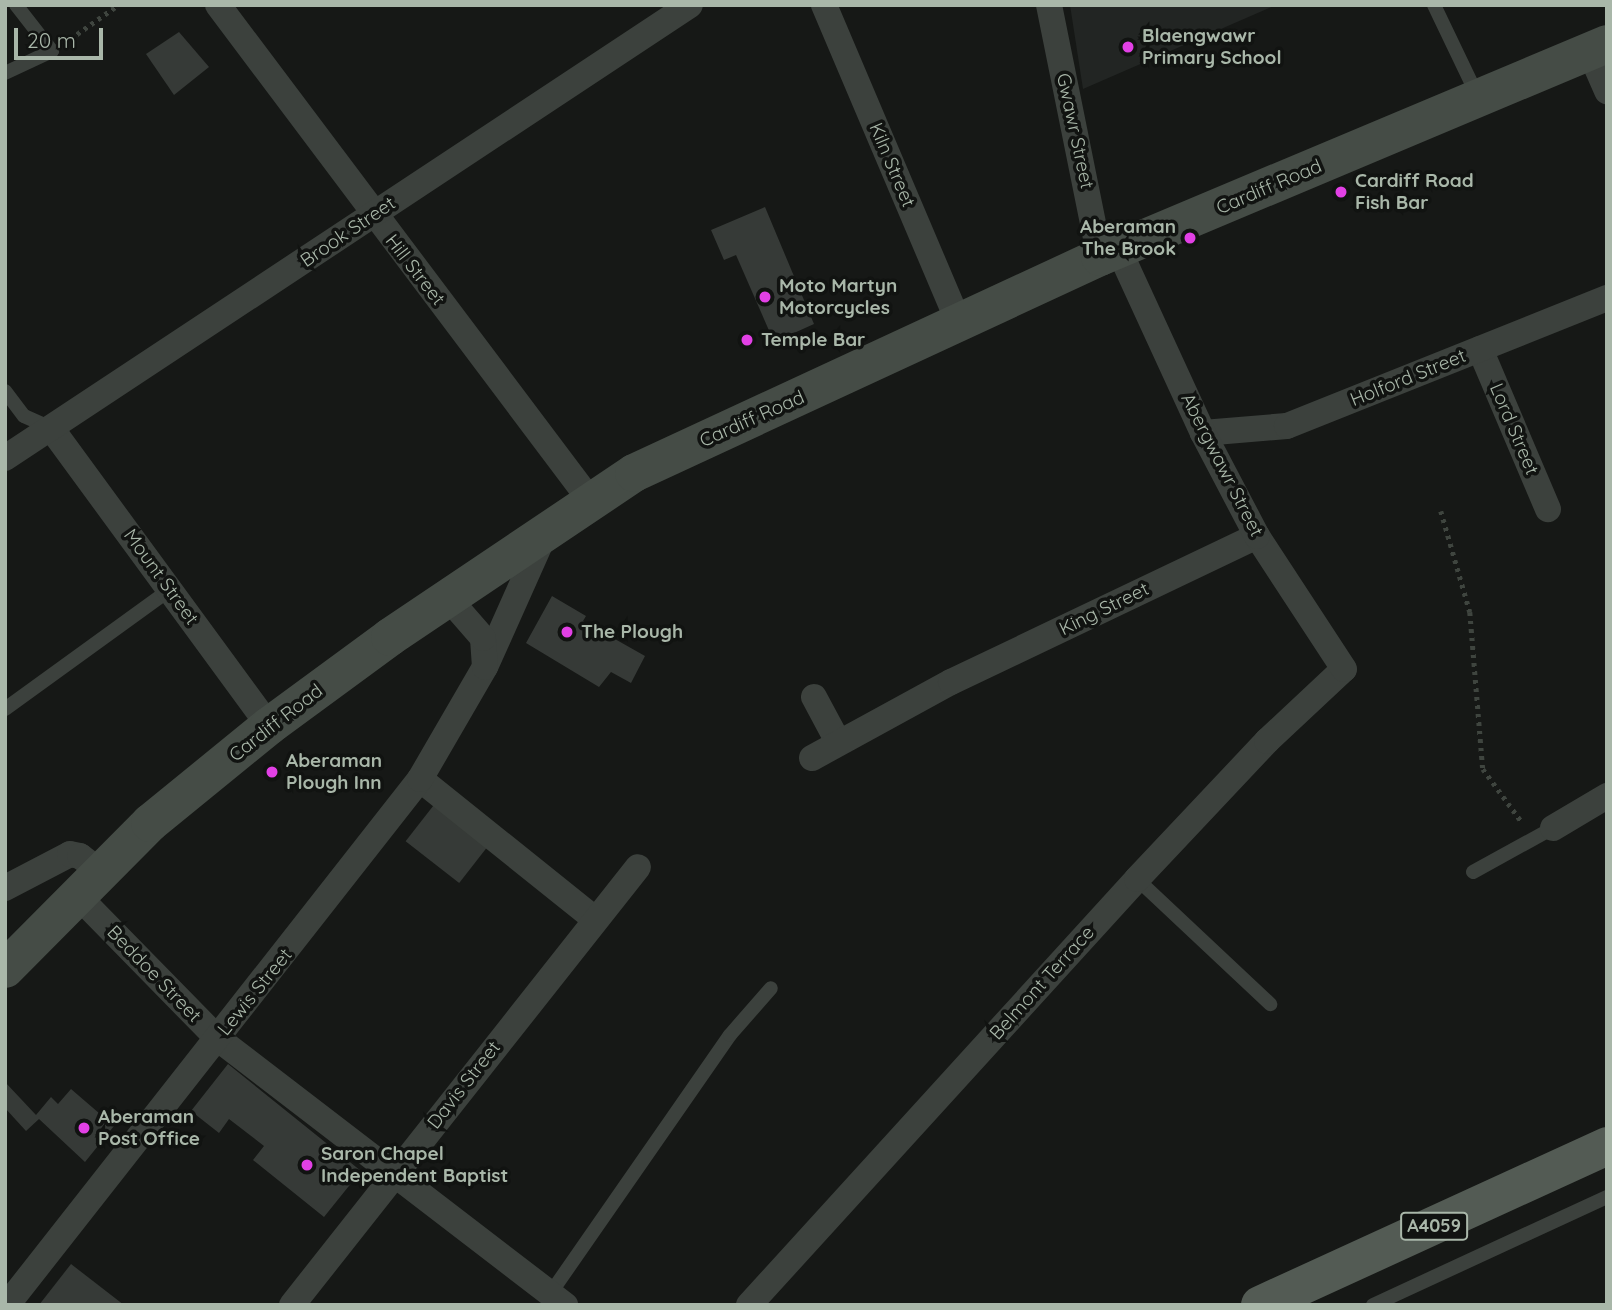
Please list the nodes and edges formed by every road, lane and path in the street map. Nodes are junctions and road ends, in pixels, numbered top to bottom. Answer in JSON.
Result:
{"nodes":[{"id":1,"x":16,"y":5,"type":"edge"},
{"id":2,"x":118,"y":5,"type":"edge"},
{"id":3,"x":218,"y":5,"type":"edge"},
{"id":4,"x":690,"y":5,"type":"edge"},
{"id":5,"x":824,"y":5,"type":"edge"},
{"id":6,"x":1049,"y":5,"type":"edge"},
{"id":7,"x":1434,"y":5,"type":"edge"},
{"id":8,"x":1598,"y":48,"type":"edge"},
{"id":9,"x":52,"y":51,"type":"junction"},
{"id":10,"x":5,"y":74,"type":"edge"},
{"id":11,"x":1607,"y":91,"type":"edge"},
{"id":12,"x":1479,"y":99,"type":"junction"},
{"id":13,"x":373,"y":215,"type":"junction"},
{"id":14,"x":1110,"y":253,"type":"junction"},
{"id":15,"x":1607,"y":298,"type":"edge"},
{"id":16,"x":960,"y":325,"type":"junction"},
{"id":17,"x":1480,"y":349,"type":"junction"},
{"id":18,"x":5,"y":391,"type":"edge"},
{"id":19,"x":51,"y":428,"type":"junction"},
{"id":20,"x":1203,"y":433,"type":"junction"},
{"id":21,"x":5,"y":458,"type":"edge"},
{"id":22,"x":590,"y":500,"type":"junction"},
{"id":23,"x":1548,"y":509,"type":"dead end"},
{"id":24,"x":1441,"y":511,"type":"dead end"},
{"id":25,"x":547,"y":530,"type":"junction"},
{"id":26,"x":1257,"y":536,"type":"junction"},
{"id":27,"x":171,"y":589,"type":"junction"},
{"id":28,"x":449,"y":599,"type":"junction"},
{"id":29,"x":485,"y":667,"type":"junction"},
{"id":30,"x":1344,"y":669,"type":"joint"},
{"id":31,"x":814,"y":697,"type":"dead end"},
{"id":32,"x":5,"y":709,"type":"edge"},
{"id":33,"x":269,"y":726,"type":"junction"},
{"id":34,"x":838,"y":743,"type":"junction"},
{"id":35,"x":812,"y":758,"type":"dead end"},
{"id":36,"x":420,"y":779,"type":"junction"},
{"id":37,"x":1605,"y":802,"type":"edge"},
{"id":38,"x":1544,"y":834,"type":"junction"},
{"id":39,"x":638,"y":867,"type":"dead end"},
{"id":40,"x":1474,"y":872,"type":"dead end"},
{"id":41,"x":1137,"y":879,"type":"junction"},
{"id":42,"x":90,"y":885,"type":"junction"},
{"id":43,"x":5,"y":888,"type":"edge"},
{"id":44,"x":595,"y":919,"type":"junction"},
{"id":45,"x":5,"y":969,"type":"edge"},
{"id":46,"x":771,"y":988,"type":"dead end"},
{"id":47,"x":1270,"y":1004,"type":"dead end"},
{"id":48,"x":217,"y":1038,"type":"junction"},
{"id":49,"x":1607,"y":1146,"type":"edge"},
{"id":50,"x":391,"y":1176,"type":"junction"},
{"id":51,"x":1607,"y":1197,"type":"edge"},
{"id":52,"x":557,"y":1300,"type":"edge"},
{"id":53,"x":7,"y":1305,"type":"edge"},
{"id":54,"x":292,"y":1305,"type":"edge"},
{"id":55,"x":749,"y":1305,"type":"edge"},
{"id":56,"x":1260,"y":1305,"type":"edge"},
{"id":57,"x":1373,"y":1305,"type":"edge"}],
"edges":[{"from":1,"to":9,"type":"lane"},
{"from":2,"to":9,"type":"path"},
{"from":3,"to":13,"type":"street","name":"Hill Street"},
{"from":4,"to":13,"type":"street","name":"Brook Street"},
{"from":5,"to":16,"type":"street","name":"Kiln Street"},
{"from":6,"to":14,"type":"street","name":"Gwawr Street"},
{"from":7,"to":12,"type":"lane"},
{"from":8,"to":11,"type":"street"},
{"from":8,"to":12,"type":"main road","name":"Cardiff Road"},
{"from":9,"to":10,"type":"lane"},
{"from":12,"to":14,"type":"main road","name":"Cardiff Road"},
{"from":13,"to":19,"type":"street","name":"Brook Street"},
{"from":13,"to":22,"type":"street","name":"Hill Street"},
{"from":14,"to":16,"type":"main road","name":"Cardiff Road"},
{"from":14,"to":20,"type":"street","name":"Abergwawr Street"},
{"from":15,"to":17,"type":"street","name":"Holford Street"},
{"from":16,"to":22,"type":"main road","name":"Cardiff Road"},
{"from":17,"to":20,"type":"street","name":"Holford Street"},
{"from":17,"to":23,"type":"street","name":"Lord Street"},
{"from":18,"to":19,"type":"lane"},
{"from":19,"to":21,"type":"street","name":"Brook Street"},
{"from":19,"to":27,"type":"street","name":"Mount Street"},
{"from":20,"to":26,"type":"street","name":"Abergwawr Street"},
{"from":22,"to":25,"type":"main road","name":"Cardiff Road"},
{"from":24,"to":38,"type":"path"},
{"from":25,"to":28,"type":"main road","name":"Cardiff Road"},
{"from":25,"to":29,"type":"street","name":"Lewis Street"},
{"from":26,"to":30,"type":"street","name":"Abergwawr Street"},
{"from":26,"to":34,"type":"street","name":"King Street"},
{"from":27,"to":32,"type":"lane"},
{"from":27,"to":33,"type":"street","name":"Mount Street"},
{"from":28,"to":29,"type":"street"},
{"from":28,"to":33,"type":"main road","name":"Cardiff Road"},
{"from":29,"to":36,"type":"street","name":"Lewis Street"},
{"from":30,"to":41,"type":"street","name":"Belmont Terrace"},
{"from":31,"to":34,"type":"street"},
{"from":33,"to":42,"type":"main road","name":"Cardiff Road"},
{"from":34,"to":35,"type":"street","name":"King Street"},
{"from":36,"to":44,"type":"street"},
{"from":36,"to":48,"type":"street","name":"Lewis Street"},
{"from":37,"to":38,"type":"street"},
{"from":38,"to":40,"type":"lane"},
{"from":39,"to":44,"type":"street","name":"Davis Street"},
{"from":41,"to":47,"type":"lane"},
{"from":41,"to":55,"type":"street","name":"Belmont Terrace"},
{"from":42,"to":43,"type":"street","name":"Beddoe Street"},
{"from":42,"to":45,"type":"main road","name":"Cardiff Road"},
{"from":42,"to":48,"type":"street","name":"Beddoe Street"},
{"from":44,"to":50,"type":"street","name":"Davis Street"},
{"from":46,"to":52,"type":"lane"},
{"from":48,"to":50,"type":"street","name":"Beddoe Street"},
{"from":48,"to":53,"type":"street","name":"Lewis Street"},
{"from":49,"to":56,"type":"main road","number":"A4059"},
{"from":50,"to":52,"type":"street","name":"Beddoe Street"},
{"from":50,"to":54,"type":"street","name":"Davis Street"},
{"from":51,"to":57,"type":"lane"}]}
